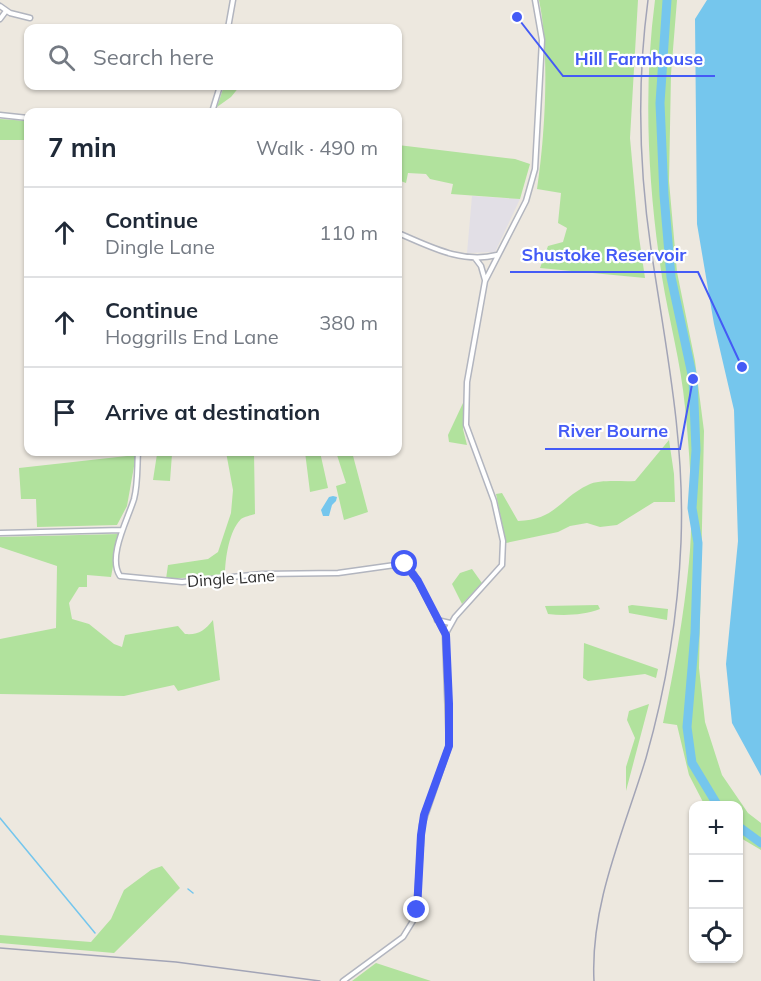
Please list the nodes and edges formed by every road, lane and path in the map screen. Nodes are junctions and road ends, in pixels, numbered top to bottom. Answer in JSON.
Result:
{"nodes":[{"id":1,"x":233,"y":0,"type":"edge"},
{"id":2,"x":535,"y":0,"type":"edge"},
{"id":3,"x":0,"y":6,"type":"edge"},
{"id":4,"x":6,"y":10,"type":"junction"},
{"id":5,"x":30,"y":18,"type":"dead end"},
{"id":6,"x":0,"y":19,"type":"edge"},
{"id":7,"x":229,"y":24,"type":"edge"},
{"id":8,"x":219,"y":90,"type":"edge"},
{"id":9,"x":213,"y":108,"type":"edge"},
{"id":10,"x":0,"y":115,"type":"edge"},
{"id":11,"x":24,"y":118,"type":"edge"},
{"id":12,"x":402,"y":235,"type":"edge"},
{"id":13,"x":497,"y":255,"type":"junction"},
{"id":14,"x":474,"y":257,"type":"junction"},
{"id":15,"x":485,"y":281,"type":"junction"},
{"id":16,"x":138,"y":456,"type":"edge"},
{"id":17,"x":122,"y":530,"type":"junction"},
{"id":18,"x":0,"y":533,"type":"edge"},
{"id":19,"x":437,"y":620,"type":"junction"},
{"id":20,"x":450,"y":623,"type":"junction"},
{"id":21,"x":446,"y":635,"type":"junction"},
{"id":22,"x":345,"y":980,"type":"edge"}],
"edges":[{"from":1,"to":7,"type":"street"},
{"from":2,"to":13,"type":"street"},
{"from":3,"to":4,"type":"street"},
{"from":4,"to":5,"type":"street"},
{"from":4,"to":6,"type":"street"},
{"from":8,"to":9,"type":"street"},
{"from":10,"to":11,"type":"street"},
{"from":12,"to":14,"type":"street"},
{"from":13,"to":14,"type":"street"},
{"from":13,"to":15,"type":"street"},
{"from":14,"to":15,"type":"street"},
{"from":15,"to":20,"type":"street"},
{"from":16,"to":17,"type":"street","name":"Dingle Lane"},
{"from":17,"to":18,"type":"street"},
{"from":17,"to":19,"type":"street","name":"Dingle Lane"},
{"from":19,"to":20,"type":"street"},
{"from":19,"to":21,"type":"street","name":"Dingle Lane"},
{"from":20,"to":21,"type":"street"},
{"from":21,"to":22,"type":"street"}]}
